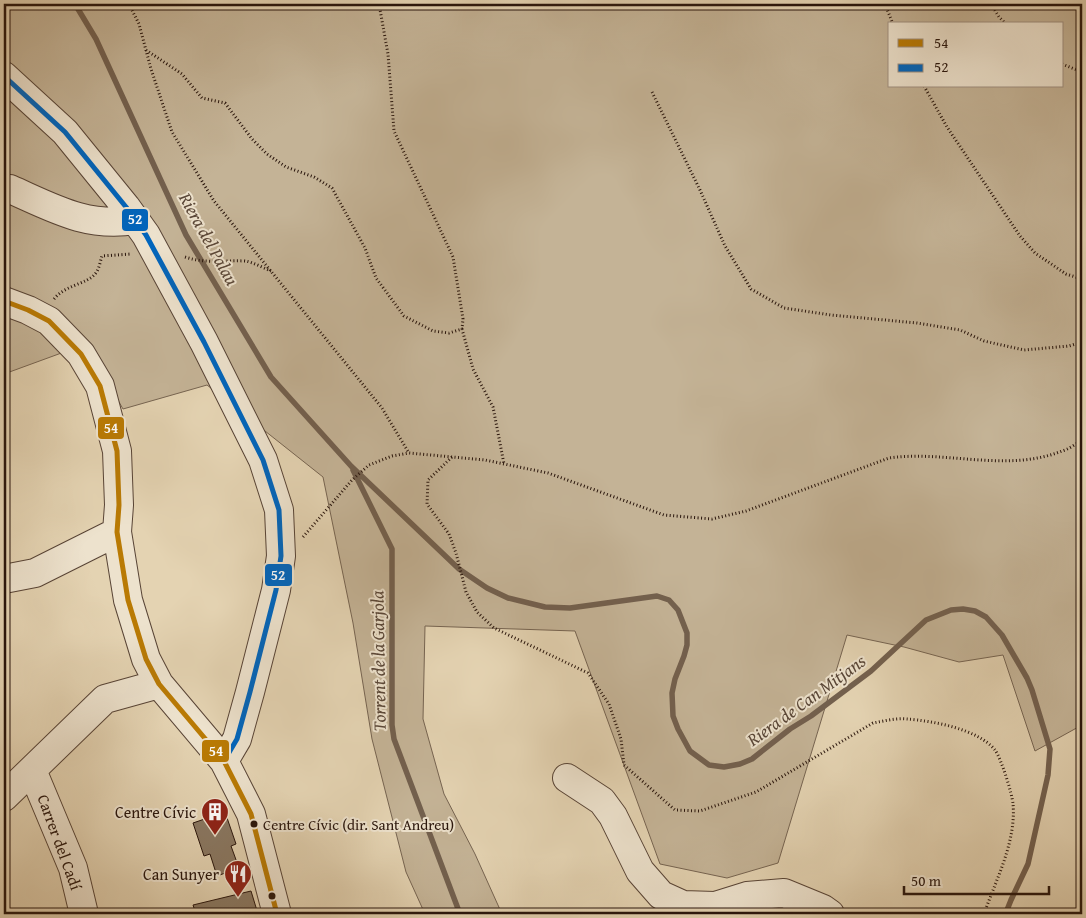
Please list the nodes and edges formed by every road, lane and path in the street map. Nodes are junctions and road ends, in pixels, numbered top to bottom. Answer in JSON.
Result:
{"nodes":[{"id":1,"x":129,"y":4,"type":"edge"},
{"id":2,"x":379,"y":4,"type":"edge"},
{"id":3,"x":885,"y":4,"type":"edge"},
{"id":4,"x":991,"y":4,"type":"edge"},
{"id":5,"x":892,"y":22,"type":"edge"},
{"id":6,"x":1004,"y":22,"type":"edge"},
{"id":7,"x":146,"y":50,"type":"junction"},
{"id":8,"x":1064,"y":65,"type":"edge"},
{"id":9,"x":1082,"y":72,"type":"edge"},
{"id":10,"x":4,"y":76,"type":"edge"},
{"id":11,"x":925,"y":88,"type":"edge"},
{"id":12,"x":652,"y":92,"type":"dead end"},
{"id":13,"x":10,"y":189,"type":"dead end"},
{"id":14,"x":135,"y":220,"type":"junction"},
{"id":15,"x":1082,"y":279,"type":"edge"},
{"id":16,"x":4,"y":301,"type":"edge"},
{"id":17,"x":462,"y":329,"type":"junction"},
{"id":18,"x":1082,"y":342,"type":"edge"},
{"id":19,"x":1082,"y":440,"type":"edge"},
{"id":20,"x":409,"y":453,"type":"junction"},
{"id":21,"x":452,"y":456,"type":"junction"},
{"id":22,"x":504,"y":464,"type":"junction"},
{"id":23,"x":117,"y":532,"type":"junction"},
{"id":24,"x":281,"y":556,"type":"junction"},
{"id":25,"x":4,"y":579,"type":"edge"},
{"id":26,"x":159,"y":684,"type":"junction"},
{"id":27,"x":224,"y":761,"type":"junction"},
{"id":28,"x":32,"y":770,"type":"junction"},
{"id":29,"x":568,"y":778,"type":"dead end"},
{"id":30,"x":4,"y":797,"type":"edge"},
{"id":31,"x":84,"y":914,"type":"edge"},
{"id":32,"x":277,"y":914,"type":"edge"},
{"id":33,"x":830,"y":914,"type":"edge"},
{"id":34,"x":984,"y":914,"type":"edge"}],
"edges":[{"from":1,"to":7,"type":"path"},
{"from":2,"to":17,"type":"path"},
{"from":3,"to":5,"type":"path"},
{"from":4,"to":6,"type":"path"},
{"from":7,"to":17,"type":"path"},
{"from":7,"to":20,"type":"path"},
{"from":8,"to":9,"type":"path"},
{"from":10,"to":14,"type":"street"},
{"from":11,"to":15,"type":"path"},
{"from":12,"to":18,"type":"path"},
{"from":13,"to":14,"type":"street"},
{"from":14,"to":24,"type":"street"},
{"from":16,"to":23,"type":"street"},
{"from":17,"to":22,"type":"path"},
{"from":19,"to":22,"type":"path"},
{"from":20,"to":21,"type":"path"},
{"from":20,"to":24,"type":"path"},
{"from":21,"to":22,"type":"path"},
{"from":21,"to":34,"type":"path"},
{"from":23,"to":25,"type":"street"},
{"from":23,"to":26,"type":"street"},
{"from":24,"to":27,"type":"street"},
{"from":26,"to":27,"type":"street"},
{"from":26,"to":28,"type":"street"},
{"from":27,"to":32,"type":"street"},
{"from":28,"to":30,"type":"street"},
{"from":28,"to":31,"type":"street","name":"Carrer del Cadí"},
{"from":29,"to":33,"type":"street"}]}
